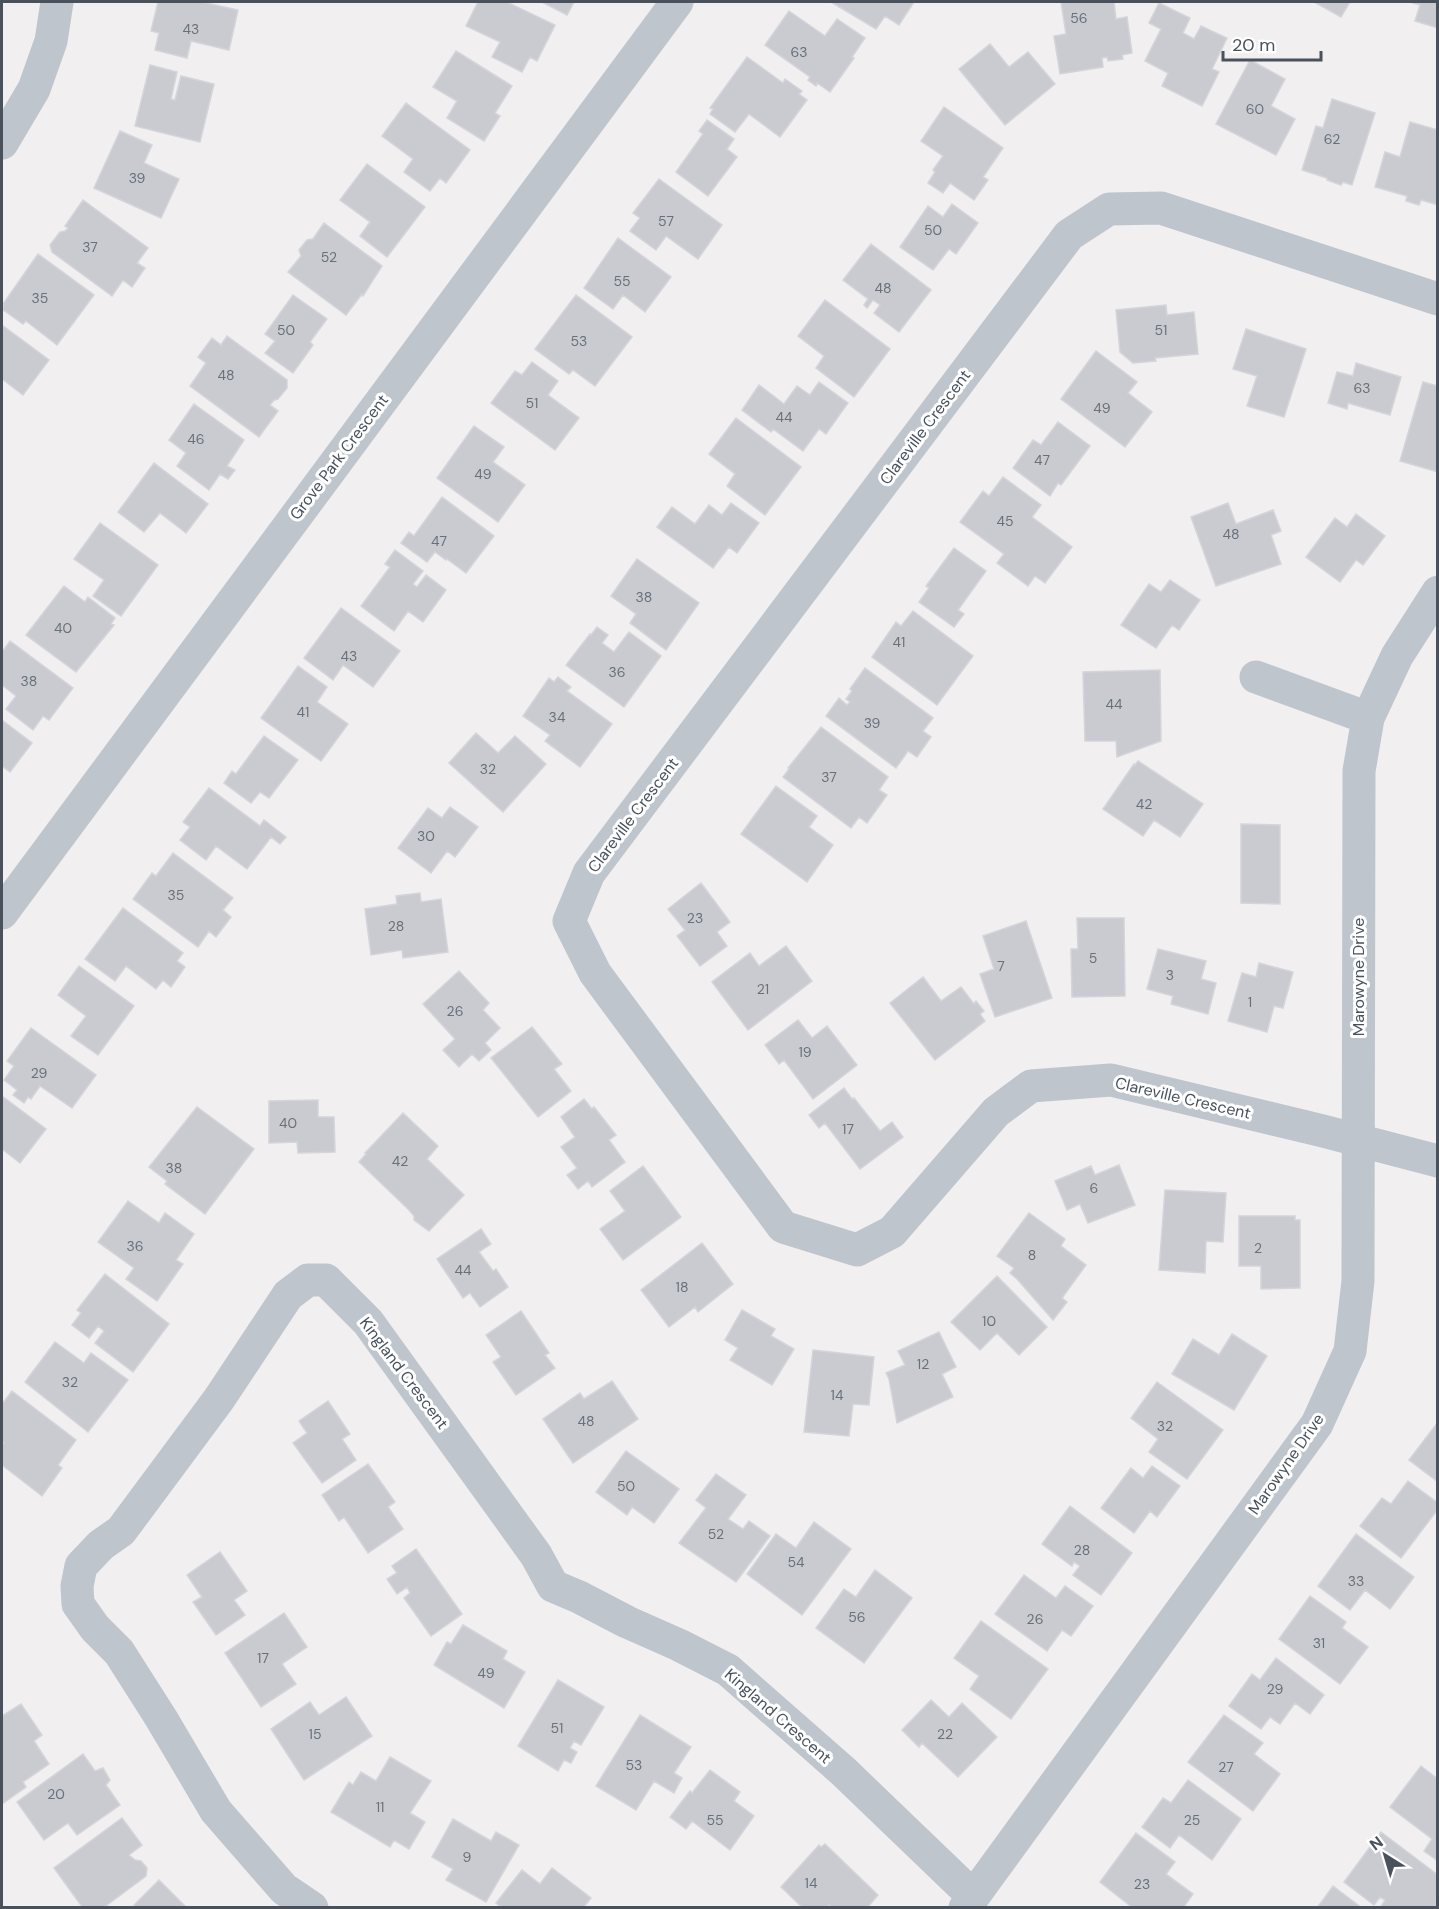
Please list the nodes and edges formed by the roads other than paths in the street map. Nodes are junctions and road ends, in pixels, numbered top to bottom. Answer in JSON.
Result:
{"nodes":[{"id":1,"x":57,"y":2,"type":"edge"},
{"id":2,"x":677,"y":2,"type":"edge"},
{"id":3,"x":2,"y":143,"type":"edge"},
{"id":4,"x":1437,"y":299,"type":"edge"},
{"id":5,"x":1437,"y":592,"type":"edge"},
{"id":6,"x":1256,"y":677,"type":"dead end"},
{"id":7,"x":1368,"y":718,"type":"junction"},
{"id":8,"x":2,"y":913,"type":"edge"},
{"id":9,"x":1358,"y":1141,"type":"junction"},
{"id":10,"x":1437,"y":1161,"type":"edge"},
{"id":11,"x":969,"y":1902,"type":"edge"},
{"id":12,"x":312,"y":1908,"type":"edge"}],
"edges":[{"from":1,"to":3,"type":"street"},
{"from":2,"to":8,"type":"street","name":"Grove Park Crescent"},
{"from":4,"to":9,"type":"street","name":"Clareville Crescent"},
{"from":5,"to":7,"type":"street","name":"Marowyne Drive"},
{"from":6,"to":7,"type":"street"},
{"from":7,"to":9,"type":"street","name":"Marowyne Drive"},
{"from":9,"to":10,"type":"street","name":"Clareville Crescent"},
{"from":9,"to":11,"type":"street","name":"Marowyne Drive"},
{"from":11,"to":12,"type":"street","name":"Kingland Crescent"}]}
